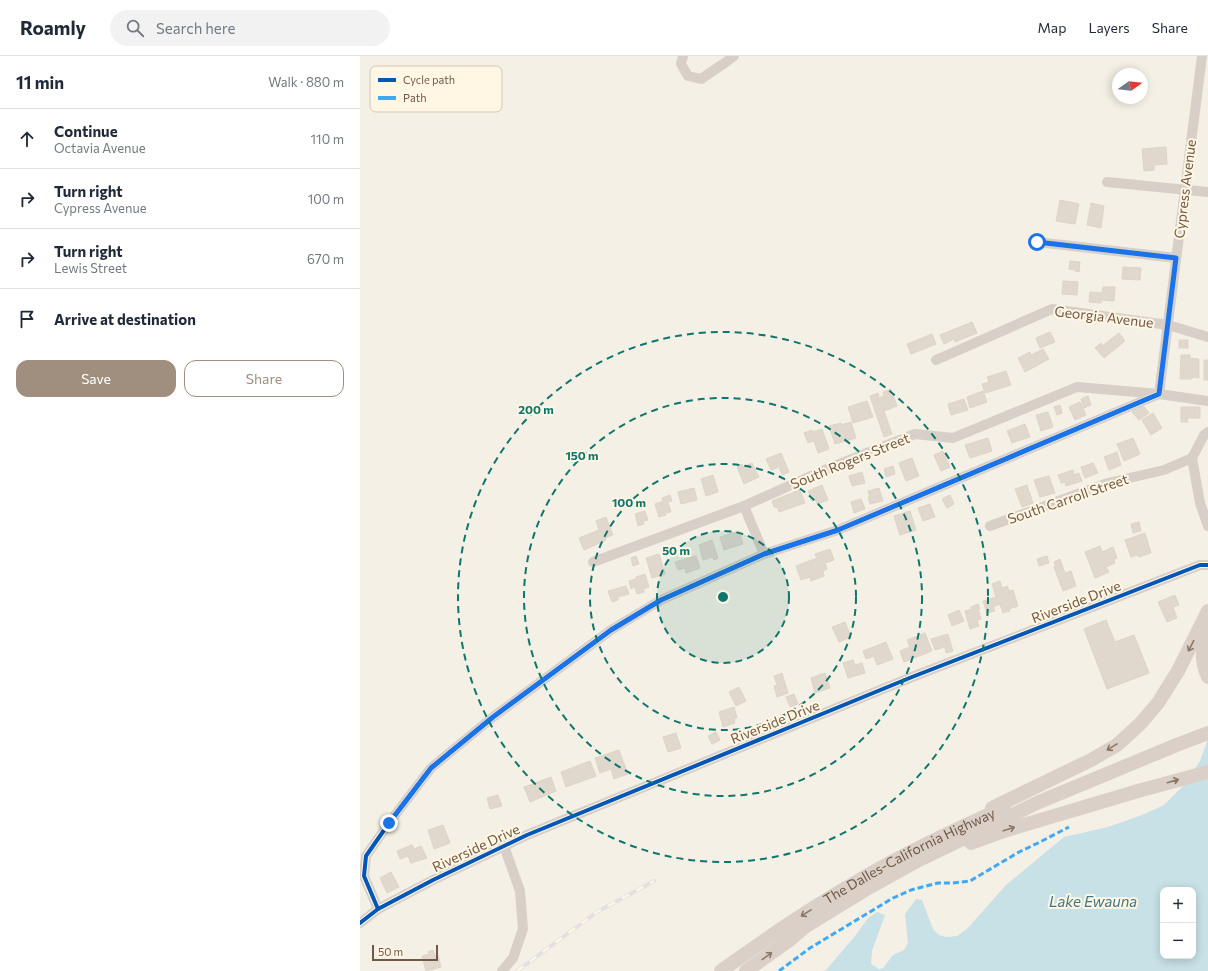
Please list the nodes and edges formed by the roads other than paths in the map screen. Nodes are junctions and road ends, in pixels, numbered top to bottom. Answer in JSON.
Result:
{"nodes":[{"id":1,"x":683,"y":56,"type":"edge"},
{"id":2,"x":734,"y":56,"type":"edge"},
{"id":3,"x":1202,"y":56,"type":"edge"},
{"id":4,"x":1107,"y":182,"type":"dead end"},
{"id":5,"x":1184,"y":190,"type":"junction"},
{"id":6,"x":1208,"y":192,"type":"edge"},
{"id":7,"x":1037,"y":242,"type":"dead end"},
{"id":8,"x":1176,"y":258,"type":"junction"},
{"id":9,"x":1168,"y":325,"type":"junction"},
{"id":10,"x":1208,"y":336,"type":"edge"},
{"id":11,"x":936,"y":360,"type":"dead end"},
{"id":12,"x":1159,"y":394,"type":"junction"},
{"id":13,"x":1208,"y":401,"type":"edge"},
{"id":14,"x":1208,"y":432,"type":"edge"},
{"id":15,"x":1192,"y":458,"type":"junction"},
{"id":16,"x":744,"y":506,"type":"junction"},
{"id":17,"x":990,"y":526,"type":"dead end"},
{"id":18,"x":1208,"y":526,"type":"edge"},
{"id":19,"x":764,"y":554,"type":"junction"},
{"id":20,"x":593,"y":562,"type":"dead end"},
{"id":21,"x":1208,"y":565,"type":"edge"},
{"id":22,"x":1208,"y":611,"type":"edge"},
{"id":23,"x":1208,"y":633,"type":"edge"},
{"id":24,"x":1208,"y":677,"type":"edge"},
{"id":25,"x":1208,"y":734,"type":"edge"},
{"id":26,"x":1179,"y":744,"type":"junction"},
{"id":27,"x":1208,"y":772,"type":"edge"},
{"id":28,"x":950,"y":832,"type":"junction"},
{"id":29,"x":504,"y":846,"type":"junction"},
{"id":30,"x":378,"y":909,"type":"junction"},
{"id":31,"x":360,"y":923,"type":"edge"},
{"id":32,"x":788,"y":941,"type":"junction"},
{"id":33,"x":502,"y":971,"type":"edge"},
{"id":34,"x":721,"y":971,"type":"edge"},
{"id":35,"x":746,"y":971,"type":"edge"}],
"edges":[{"from":1,"to":2,"type":"street"},
{"from":3,"to":5,"type":"street","name":"Cypress Avenue"},
{"from":4,"to":5,"type":"street"},
{"from":5,"to":6,"type":"street"},
{"from":5,"to":8,"type":"street","name":"Cypress Avenue"},
{"from":7,"to":8,"type":"street"},
{"from":8,"to":9,"type":"street","name":"Cypress Avenue"},
{"from":9,"to":10,"type":"street","name":"Georgia Avenue"},
{"from":9,"to":11,"type":"street","name":"Georgia Avenue"},
{"from":9,"to":12,"type":"street","name":"Cypress Avenue"},
{"from":12,"to":13,"type":"street","name":"South Rogers Street"},
{"from":12,"to":16,"type":"street","name":"South Rogers Street"},
{"from":12,"to":19,"type":"street"},
{"from":14,"to":15,"type":"street"},
{"from":15,"to":17,"type":"street","name":"South Carroll Street"},
{"from":15,"to":18,"type":"street"},
{"from":16,"to":19,"type":"street"},
{"from":16,"to":20,"type":"street","name":"South Rogers Street"},
{"from":19,"to":30,"type":"street"},
{"from":21,"to":29,"type":"street","name":"Riverside Drive"},
{"from":22,"to":28,"type":"highway","one_way":true},
{"from":23,"to":24,"type":"highway"},
{"from":25,"to":26,"type":"highway","name":"The Dalles-California Highway"},
{"from":26,"to":28,"type":"highway","name":"The Dalles-California Highway"},
{"from":26,"to":32,"type":"highway","name":"The Dalles-California Highway"},
{"from":32,"to":27,"type":"highway","one_way":true},
{"from":28,"to":34,"type":"highway","name":"The Dalles-California Highway","one_way":true},
{"from":29,"to":30,"type":"street","name":"Riverside Drive"},
{"from":29,"to":33,"type":"street"},
{"from":30,"to":31,"type":"street","name":"Riverside Drive"},
{"from":35,"to":32,"type":"highway","name":"The Dalles-California Highway","one_way":true}]}
